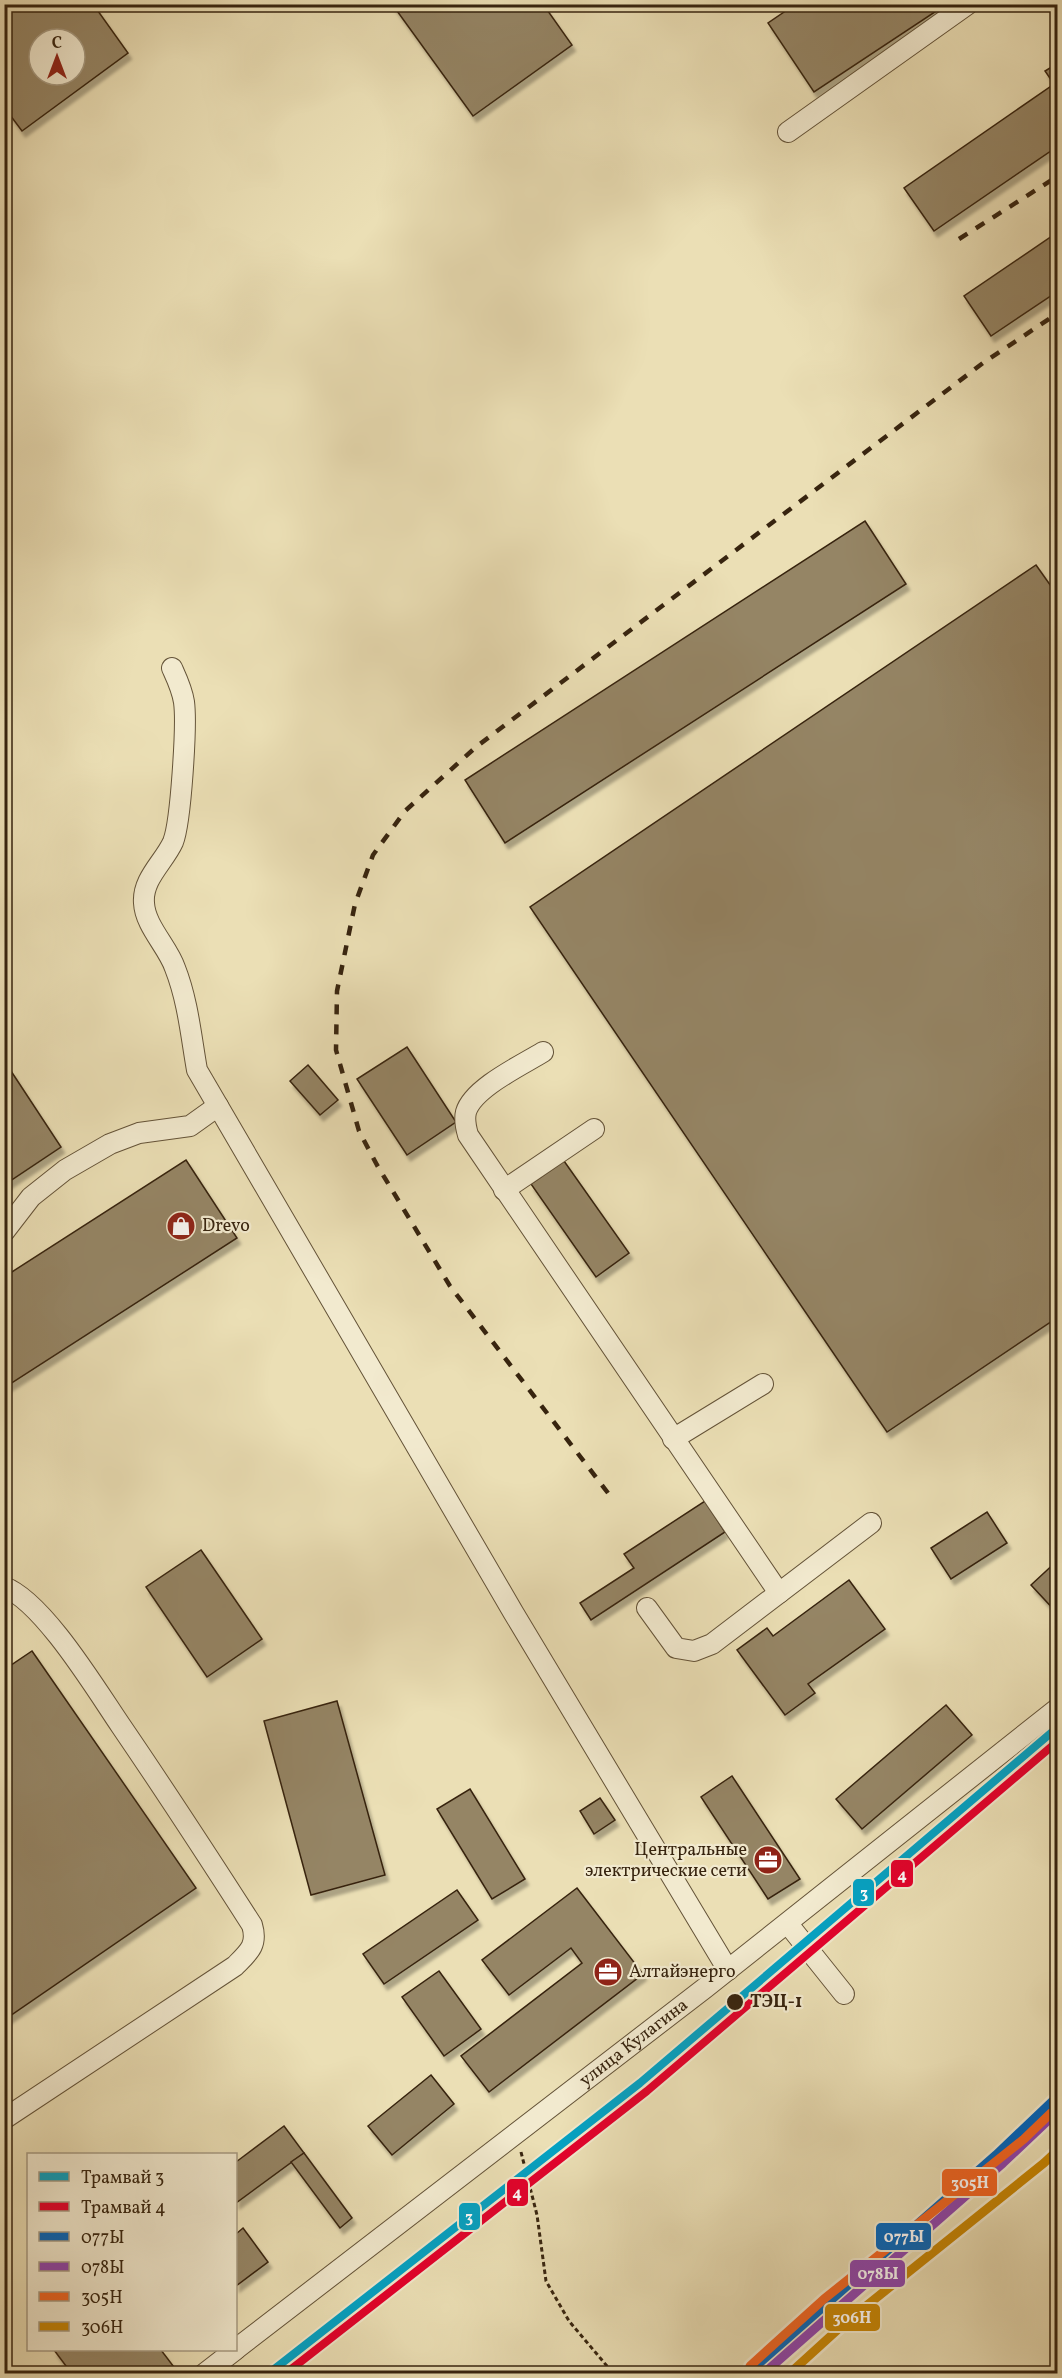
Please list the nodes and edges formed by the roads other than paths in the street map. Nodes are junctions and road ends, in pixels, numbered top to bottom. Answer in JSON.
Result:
{"nodes":[{"id":1,"x":968,"y":4,"type":"edge"},
{"id":2,"x":788,"y":132,"type":"dead end"},
{"id":3,"x":172,"y":668,"type":"dead end"},
{"id":4,"x":543,"y":1052,"type":"dead end"},
{"id":5,"x":218,"y":1106,"type":"junction"},
{"id":6,"x":594,"y":1129,"type":"dead end"},
{"id":7,"x":504,"y":1190,"type":"junction"},
{"id":8,"x":4,"y":1232,"type":"edge"},
{"id":9,"x":763,"y":1384,"type":"dead end"},
{"id":10,"x":674,"y":1439,"type":"junction"},
{"id":11,"x":871,"y":1523,"type":"dead end"},
{"id":12,"x":4,"y":1587,"type":"edge"},
{"id":13,"x":779,"y":1593,"type":"junction"},
{"id":14,"x":647,"y":1608,"type":"dead end"},
{"id":15,"x":1058,"y":1708,"type":"edge"},
{"id":16,"x":788,"y":1924,"type":"junction"},
{"id":17,"x":728,"y":1970,"type":"junction"},
{"id":18,"x":844,"y":1994,"type":"dead end"},
{"id":19,"x":4,"y":2119,"type":"edge"},
{"id":20,"x":237,"y":2347,"type":"edge"},
{"id":21,"x":232,"y":2351,"type":"edge"},
{"id":22,"x":204,"y":2373,"type":"edge"}],
"edges":[{"from":1,"to":2,"type":"street"},
{"from":3,"to":5,"type":"street"},
{"from":4,"to":7,"type":"street"},
{"from":5,"to":8,"type":"street"},
{"from":5,"to":17,"type":"street"},
{"from":6,"to":7,"type":"street"},
{"from":7,"to":10,"type":"street"},
{"from":9,"to":10,"type":"street"},
{"from":10,"to":13,"type":"street"},
{"from":11,"to":13,"type":"street"},
{"from":12,"to":19,"type":"street"},
{"from":13,"to":14,"type":"street"},
{"from":15,"to":16,"type":"street","name":"улица Кулагина"},
{"from":16,"to":17,"type":"street","name":"улица Кулагина"},
{"from":16,"to":18,"type":"street"},
{"from":17,"to":20,"type":"street","name":"улица Кулагина"},
{"from":21,"to":22,"type":"street","name":"улица Кулагина"}]}
